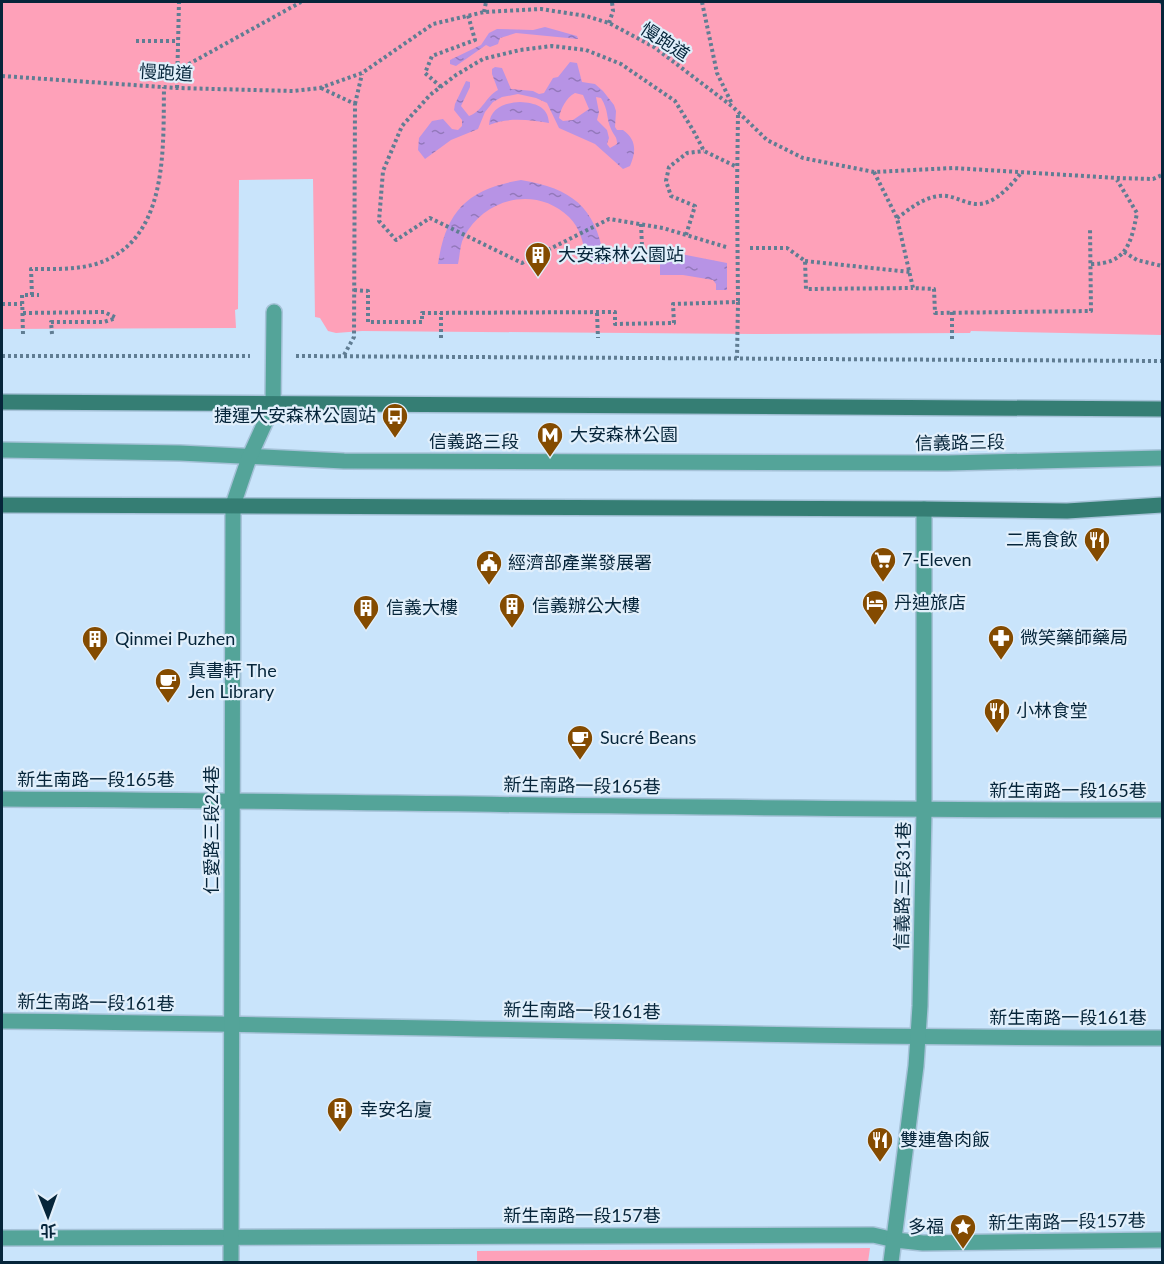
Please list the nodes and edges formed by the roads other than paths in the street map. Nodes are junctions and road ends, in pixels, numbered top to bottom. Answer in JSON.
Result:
{"nodes":[{"id":1,"x":274,"y":312,"type":"dead end"},
{"id":2,"x":2,"y":402,"type":"edge"},
{"id":3,"x":273,"y":405,"type":"junction"},
{"id":4,"x":1162,"y":409,"type":"edge"},
{"id":5,"x":2,"y":450,"type":"edge"},
{"id":6,"x":249,"y":458,"type":"junction"},
{"id":7,"x":1162,"y":458,"type":"edge"},
{"id":8,"x":2,"y":505,"type":"edge"},
{"id":9,"x":233,"y":505,"type":"junction"},
{"id":10,"x":1162,"y":505,"type":"edge"},
{"id":11,"x":924,"y":508,"type":"junction"},
{"id":12,"x":2,"y":799,"type":"edge"},
{"id":13,"x":231,"y":800,"type":"junction"},
{"id":14,"x":1162,"y":810,"type":"edge"},
{"id":15,"x":924,"y":811,"type":"junction"},
{"id":16,"x":2,"y":1021,"type":"edge"},
{"id":17,"x":232,"y":1023,"type":"junction"},
{"id":18,"x":917,"y":1038,"type":"junction"},
{"id":19,"x":1162,"y":1038,"type":"edge"},
{"id":20,"x":231,"y":1237,"type":"junction"},
{"id":21,"x":2,"y":1238,"type":"edge"},
{"id":22,"x":895,"y":1240,"type":"junction"},
{"id":23,"x":1162,"y":1240,"type":"edge"},
{"id":24,"x":231,"y":1263,"type":"edge"},
{"id":25,"x":884,"y":1263,"type":"edge"},
{"id":26,"x":891,"y":1263,"type":"edge"}],
"edges":[{"from":1,"to":3,"type":"street"},
{"from":2,"to":3,"type":"main road","name":"信義路三段"},
{"from":3,"to":4,"type":"main road","name":"信義路三段"},
{"from":3,"to":6,"type":"street","name":"仁愛路三段24巷"},
{"from":5,"to":6,"type":"street","name":"信義路三段"},
{"from":6,"to":7,"type":"street","name":"信義路三段"},
{"from":6,"to":9,"type":"street","name":"仁愛路三段24巷"},
{"from":8,"to":9,"type":"main road"},
{"from":9,"to":11,"type":"main road"},
{"from":9,"to":13,"type":"street","name":"仁愛路三段24巷"},
{"from":10,"to":11,"type":"main road"},
{"from":11,"to":15,"type":"street","name":"信義路三段31巷"},
{"from":12,"to":13,"type":"street","name":"新生南路一段165巷"},
{"from":13,"to":15,"type":"street","name":"新生南路一段165巷"},
{"from":13,"to":17,"type":"street","name":"仁愛路三段24巷"},
{"from":14,"to":15,"type":"street","name":"新生南路一段165巷"},
{"from":15,"to":18,"type":"street","name":"信義路三段31巷"},
{"from":16,"to":17,"type":"street","name":"新生南路一段161巷"},
{"from":17,"to":18,"type":"street","name":"新生南路一段161巷"},
{"from":17,"to":20,"type":"street","name":"仁愛路三段24巷"},
{"from":18,"to":19,"type":"street","name":"新生南路一段161巷"},
{"from":18,"to":22,"type":"street","name":"信義路三段31巷"},
{"from":20,"to":21,"type":"street","name":"新生南路一段157巷"},
{"from":20,"to":22,"type":"street","name":"新生南路一段157巷"},
{"from":20,"to":24,"type":"street","name":"仁愛路三段24巷"},
{"from":22,"to":23,"type":"street","name":"新生南路一段157巷"},
{"from":22,"to":25,"type":"street"},
{"from":22,"to":26,"type":"street","name":"信義路三段31巷"}]}
